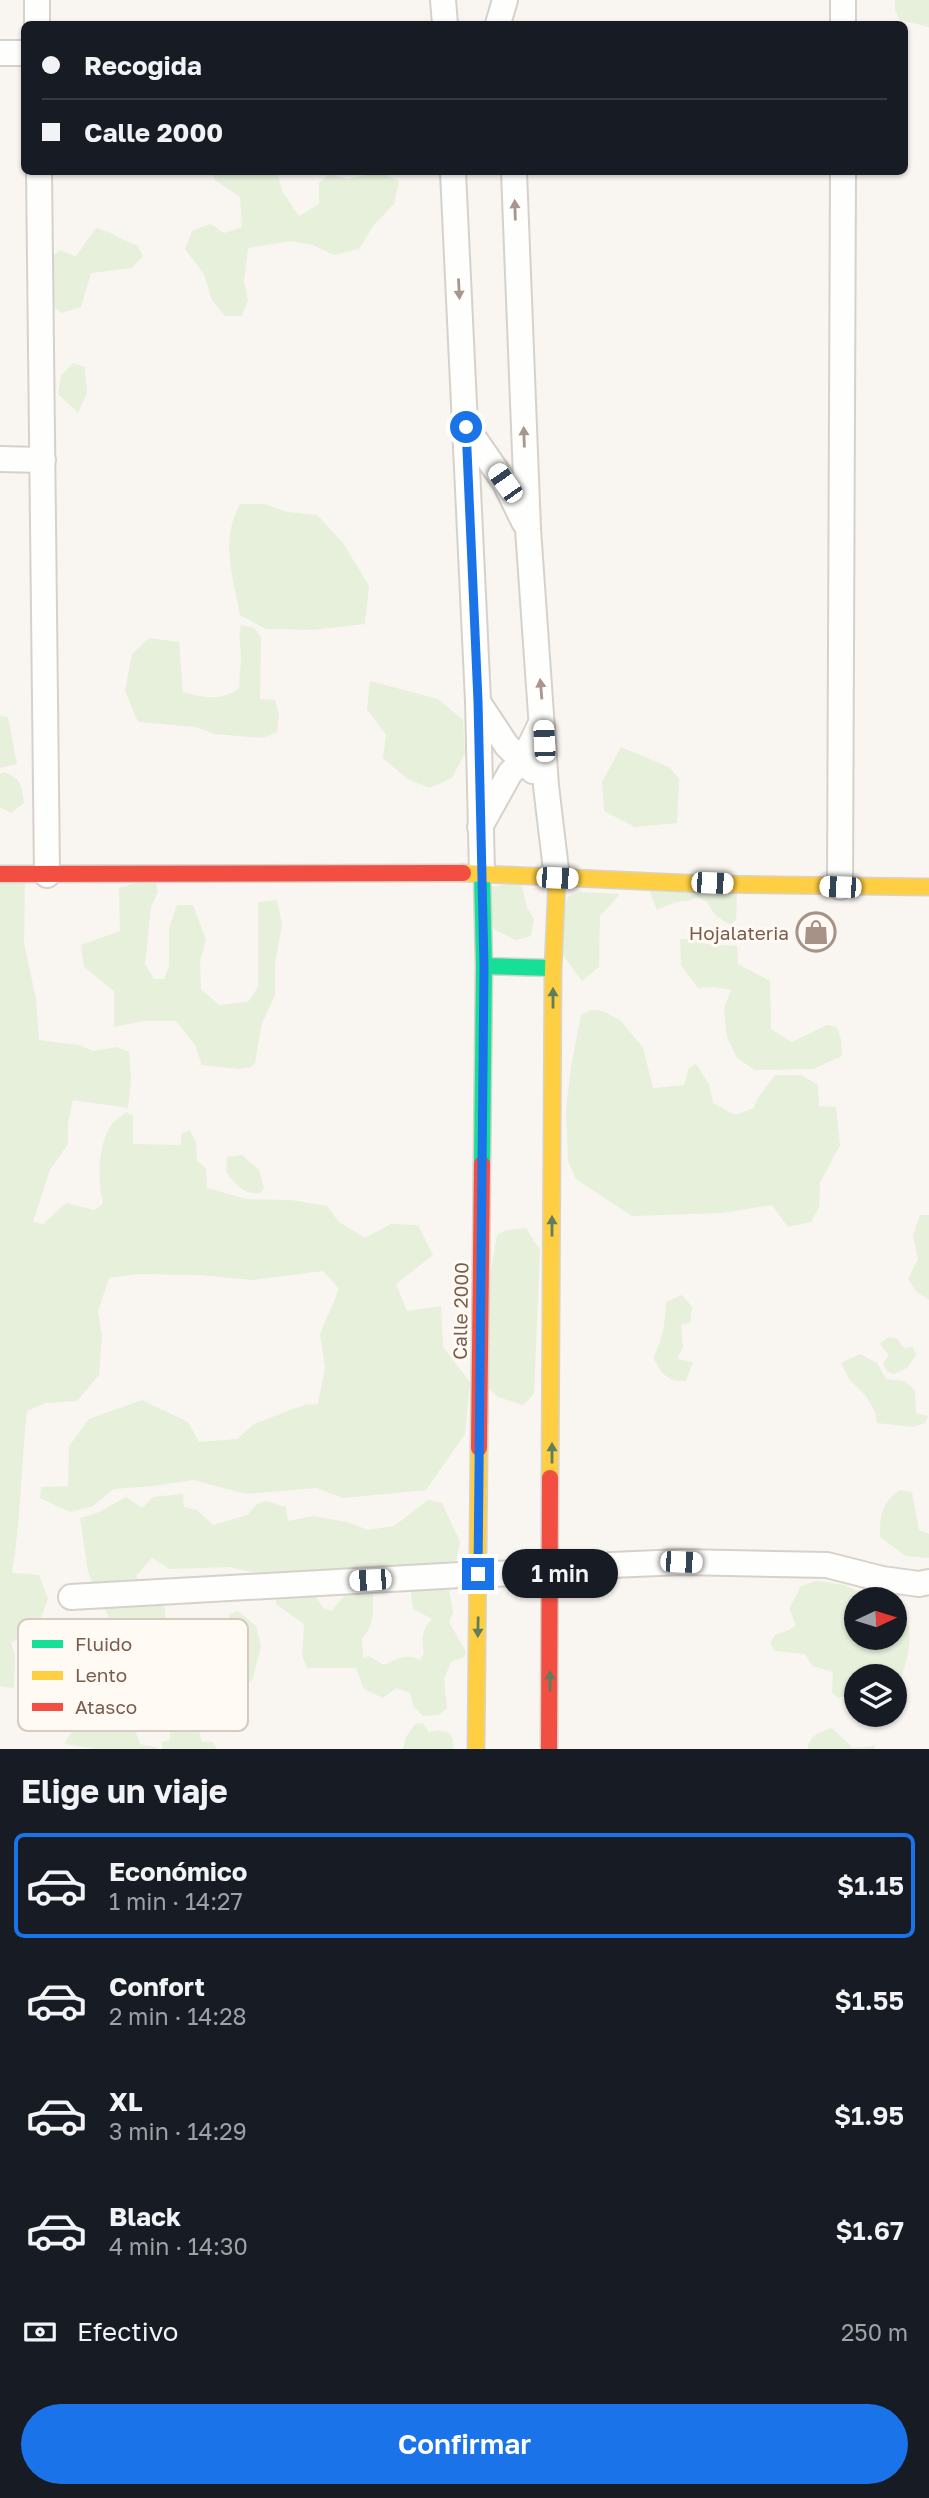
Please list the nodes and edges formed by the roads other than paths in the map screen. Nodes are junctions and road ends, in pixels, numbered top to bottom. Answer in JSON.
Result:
{"nodes":[{"id":1,"x":37,"y":0,"type":"edge"},
{"id":2,"x":443,"y":0,"type":"edge"},
{"id":3,"x":506,"y":0,"type":"edge"},
{"id":4,"x":843,"y":0,"type":"edge"},
{"id":5,"x":37,"y":21,"type":"edge"},
{"id":6,"x":445,"y":21,"type":"edge"},
{"id":7,"x":499,"y":21,"type":"edge"},
{"id":8,"x":508,"y":21,"type":"edge"},
{"id":9,"x":843,"y":21,"type":"edge"},
{"id":10,"x":0,"y":53,"type":"edge"},
{"id":11,"x":21,"y":53,"type":"edge"},
{"id":12,"x":38,"y":175,"type":"edge"},
{"id":13,"x":453,"y":175,"type":"edge"},
{"id":14,"x":514,"y":175,"type":"edge"},
{"id":15,"x":843,"y":175,"type":"edge"},
{"id":16,"x":466,"y":427,"type":"junction"},
{"id":17,"x":0,"y":459,"type":"edge"},
{"id":18,"x":43,"y":460,"type":"junction"},
{"id":19,"x":528,"y":529,"type":"junction"},
{"id":20,"x":478,"y":701,"type":"junction"},
{"id":21,"x":543,"y":719,"type":"junction"},
{"id":22,"x":523,"y":760,"type":"junction"},
{"id":23,"x":546,"y":786,"type":"junction"},
{"id":24,"x":480,"y":828,"type":"junction"},
{"id":25,"x":482,"y":873,"type":"junction"},
{"id":26,"x":0,"y":874,"type":"edge"},
{"id":27,"x":47,"y":875,"type":"junction"},
{"id":28,"x":557,"y":878,"type":"junction"},
{"id":29,"x":840,"y":887,"type":"junction"},
{"id":30,"x":929,"y":887,"type":"edge"},
{"id":31,"x":484,"y":966,"type":"junction"},
{"id":32,"x":553,"y":968,"type":"junction"},
{"id":33,"x":551,"y":1573,"type":"junction"},
{"id":34,"x":478,"y":1574,"type":"junction"},
{"id":35,"x":929,"y":1582,"type":"edge"},
{"id":36,"x":71,"y":1597,"type":"dead end"},
{"id":37,"x":476,"y":1749,"type":"edge"},
{"id":38,"x":549,"y":1749,"type":"edge"}],
"edges":[{"from":1,"to":5,"type":"street"},
{"from":2,"to":6,"type":"street"},
{"from":3,"to":7,"type":"street"},
{"from":3,"to":8,"type":"street"},
{"from":4,"to":9,"type":"street"},
{"from":10,"to":11,"type":"street"},
{"from":12,"to":18,"type":"street"},
{"from":13,"to":16,"type":"street","one_way":true},
{"from":19,"to":14,"type":"street","one_way":true},
{"from":15,"to":29,"type":"street"},
{"from":16,"to":19,"type":"street"},
{"from":16,"to":20,"type":"street"},
{"from":17,"to":18,"type":"street"},
{"from":18,"to":27,"type":"street"},
{"from":21,"to":19,"type":"street","one_way":true},
{"from":20,"to":22,"type":"street"},
{"from":20,"to":24,"type":"street"},
{"from":21,"to":22,"type":"street"},
{"from":21,"to":23,"type":"street"},
{"from":22,"to":23,"type":"street"},
{"from":22,"to":24,"type":"street"},
{"from":23,"to":28,"type":"street"},
{"from":24,"to":25,"type":"street"},
{"from":25,"to":27,"type":"street"},
{"from":25,"to":28,"type":"street"},
{"from":25,"to":31,"type":"street","name":"Calle 2000"},
{"from":26,"to":27,"type":"street"},
{"from":28,"to":29,"type":"street"},
{"from":28,"to":32,"type":"street"},
{"from":29,"to":30,"type":"street"},
{"from":31,"to":32,"type":"street"},
{"from":31,"to":34,"type":"street","name":"Calle 2000"},
{"from":33,"to":32,"type":"street","one_way":true},
{"from":33,"to":34,"type":"street"},
{"from":33,"to":35,"type":"street"},
{"from":38,"to":33,"type":"street","one_way":true},
{"from":34,"to":36,"type":"street"},
{"from":34,"to":37,"type":"street","name":"Calle 2000","one_way":true}]}
